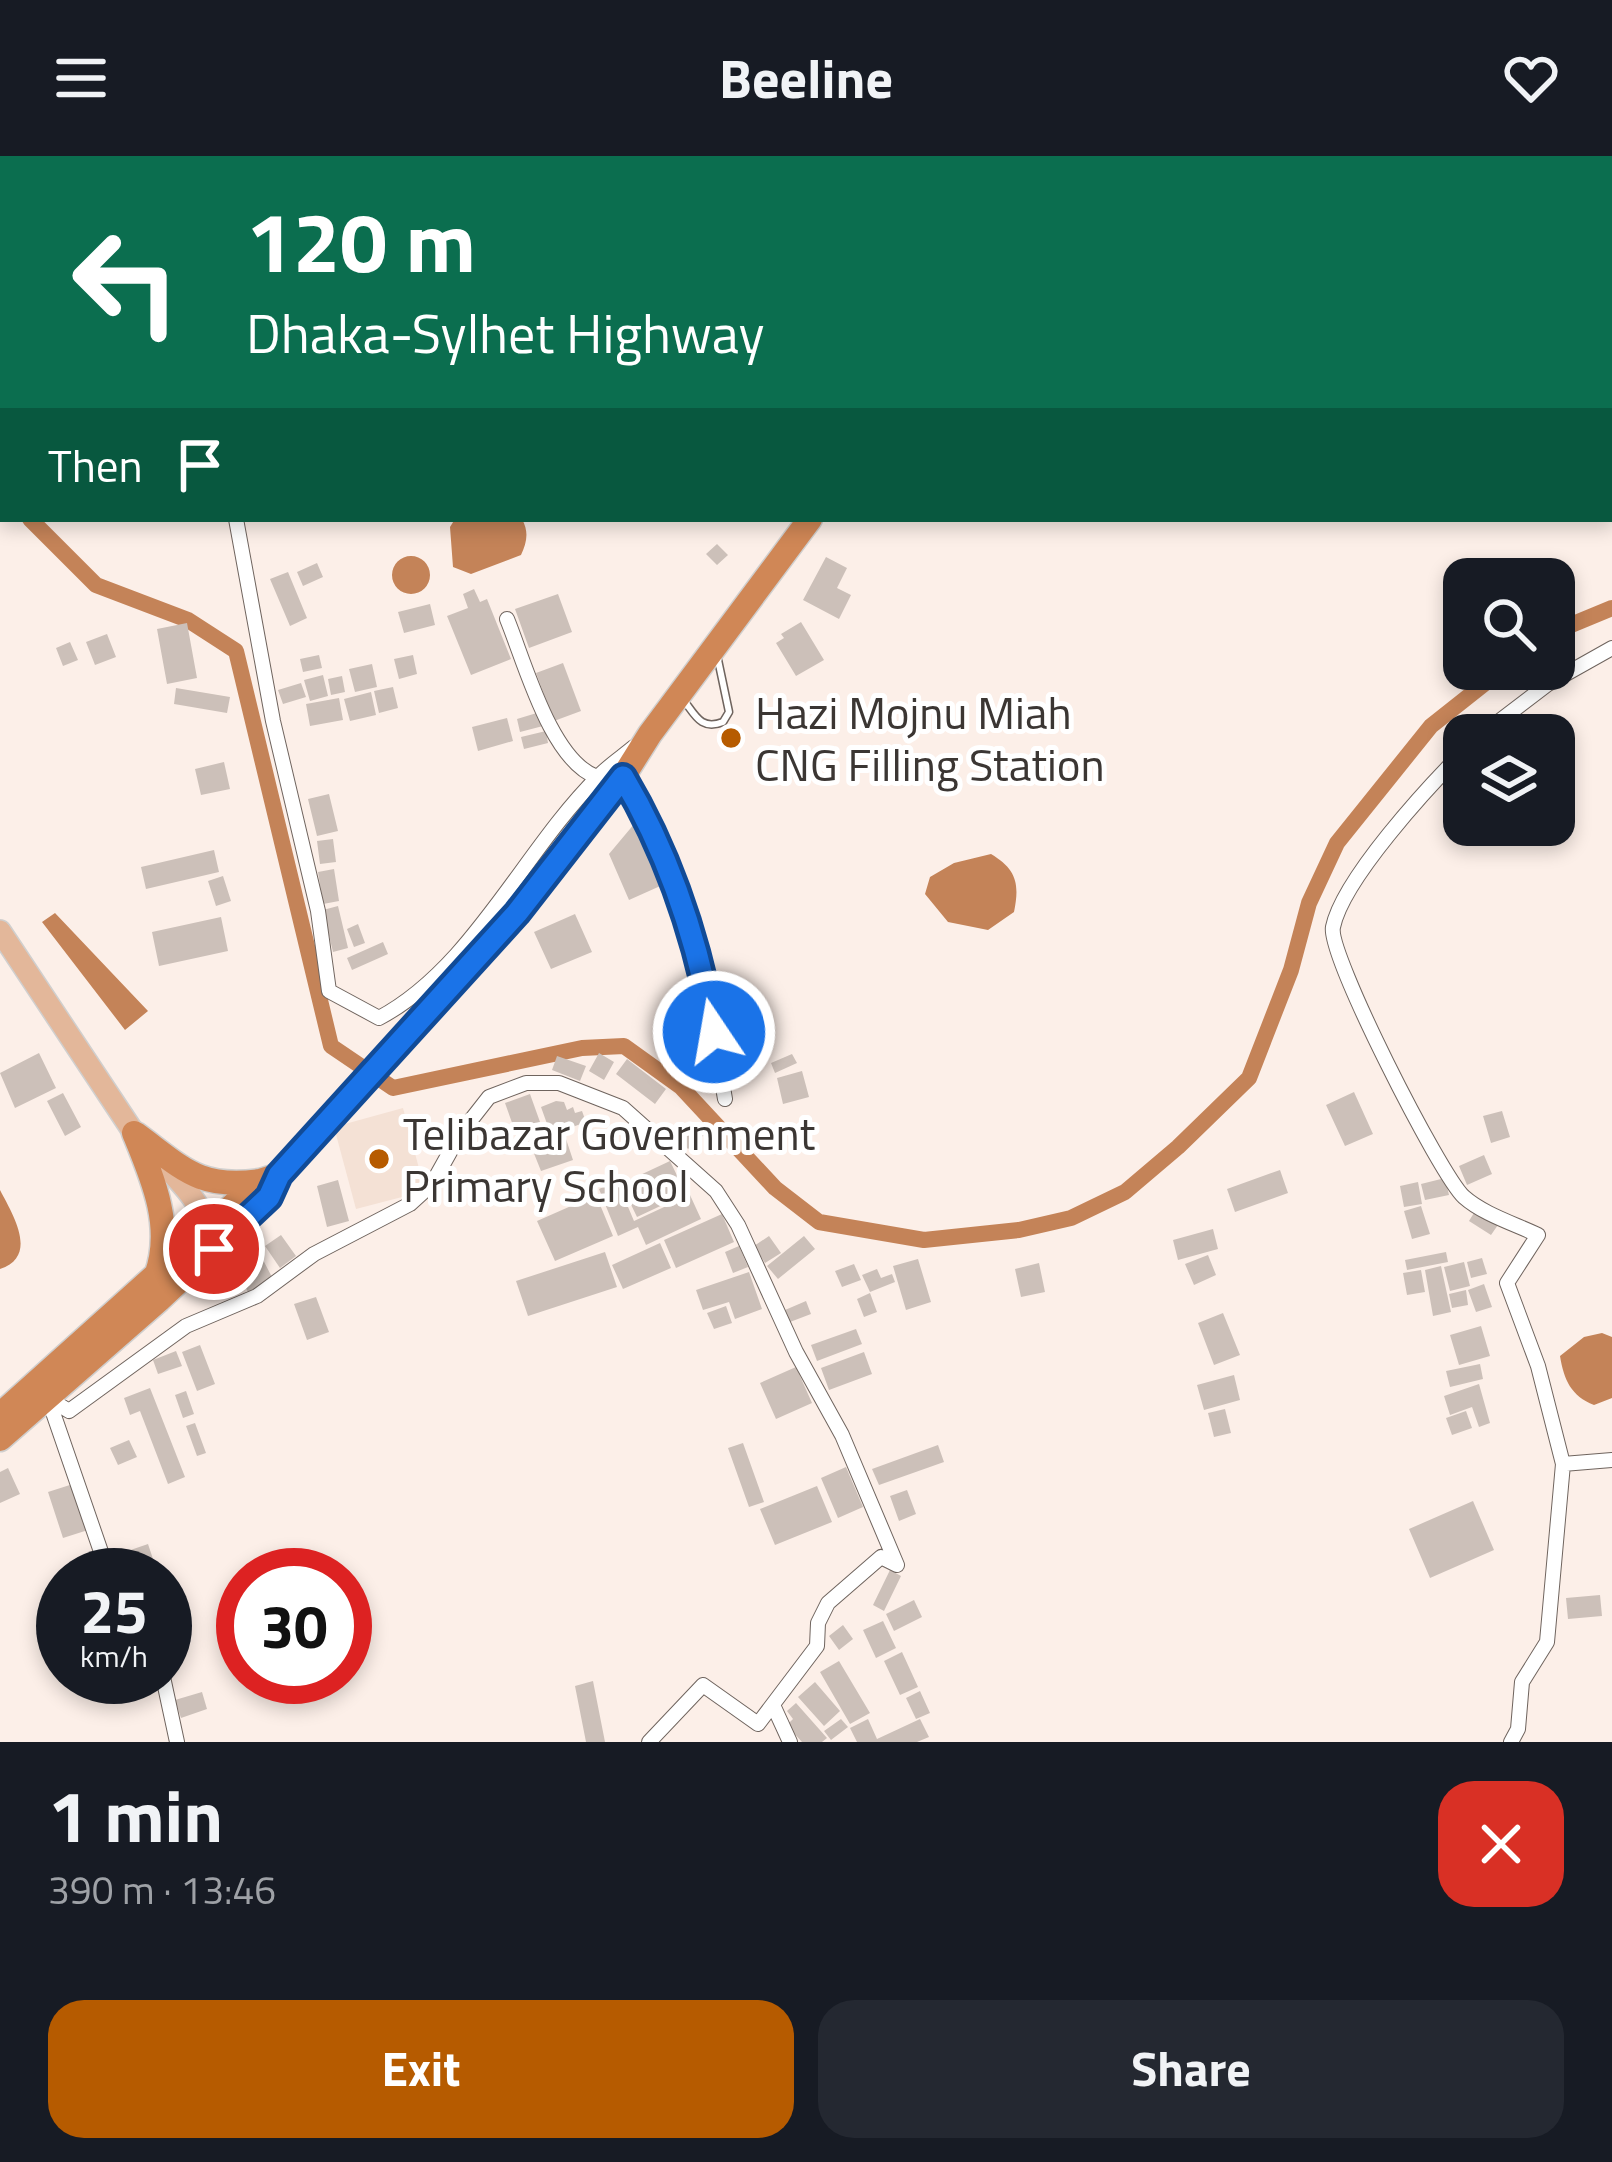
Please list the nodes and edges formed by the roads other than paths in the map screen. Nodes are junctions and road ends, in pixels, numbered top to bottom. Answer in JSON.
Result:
{"nodes":[{"id":1,"x":237,"y":522,"type":"edge"},
{"id":2,"x":808,"y":522,"type":"edge"},
{"id":3,"x":507,"y":619,"type":"dead end"},
{"id":4,"x":1612,"y":648,"type":"edge"},
{"id":5,"x":715,"y":649,"type":"junction"},
{"id":6,"x":680,"y":695,"type":"junction"},
{"id":7,"x":1509,"y":714,"type":"edge"},
{"id":8,"x":1443,"y":774,"type":"edge"},
{"id":9,"x":610,"y":777,"type":"junction"},
{"id":10,"x":0,"y":931,"type":"edge"},
{"id":11,"x":725,"y":1099,"type":"dead end"},
{"id":12,"x":134,"y":1132,"type":"junction"},
{"id":13,"x":270,"y":1178,"type":"junction"},
{"id":14,"x":220,"y":1231,"type":"junction"},
{"id":15,"x":156,"y":1276,"type":"junction"},
{"id":16,"x":48,"y":1398,"type":"junction"},
{"id":17,"x":0,"y":1415,"type":"edge"},
{"id":18,"x":0,"y":1438,"type":"edge"},
{"id":19,"x":1612,"y":1460,"type":"edge"},
{"id":20,"x":1563,"y":1464,"type":"junction"},
{"id":21,"x":100,"y":1548,"type":"edge"},
{"id":22,"x":169,"y":1704,"type":"edge"},
{"id":23,"x":773,"y":1706,"type":"junction"},
{"id":24,"x":177,"y":1742,"type":"edge"},
{"id":25,"x":649,"y":1742,"type":"edge"},
{"id":26,"x":790,"y":1742,"type":"edge"},
{"id":27,"x":1510,"y":1742,"type":"edge"}],
"edges":[{"from":1,"to":9,"type":"street"},
{"from":2,"to":5,"type":"highway"},
{"from":3,"to":9,"type":"street"},
{"from":4,"to":7,"type":"street"},
{"from":5,"to":6,"type":"highway"},
{"from":5,"to":6,"type":"lane"},
{"from":6,"to":9,"type":"highway"},
{"from":8,"to":20,"type":"street"},
{"from":9,"to":11,"type":"street"},
{"from":9,"to":13,"type":"highway"},
{"from":10,"to":12,"type":"main road"},
{"from":12,"to":13,"type":"highway"},
{"from":12,"to":14,"type":"main road"},
{"from":12,"to":15,"type":"highway"},
{"from":13,"to":14,"type":"highway"},
{"from":14,"to":15,"type":"highway"},
{"from":14,"to":16,"type":"highway"},
{"from":15,"to":17,"type":"highway"},
{"from":16,"to":18,"type":"highway"},
{"from":16,"to":21,"type":"street"},
{"from":16,"to":23,"type":"street"},
{"from":19,"to":20,"type":"street"},
{"from":20,"to":27,"type":"street"},
{"from":22,"to":24,"type":"street"},
{"from":23,"to":25,"type":"street"},
{"from":23,"to":26,"type":"street"}]}
